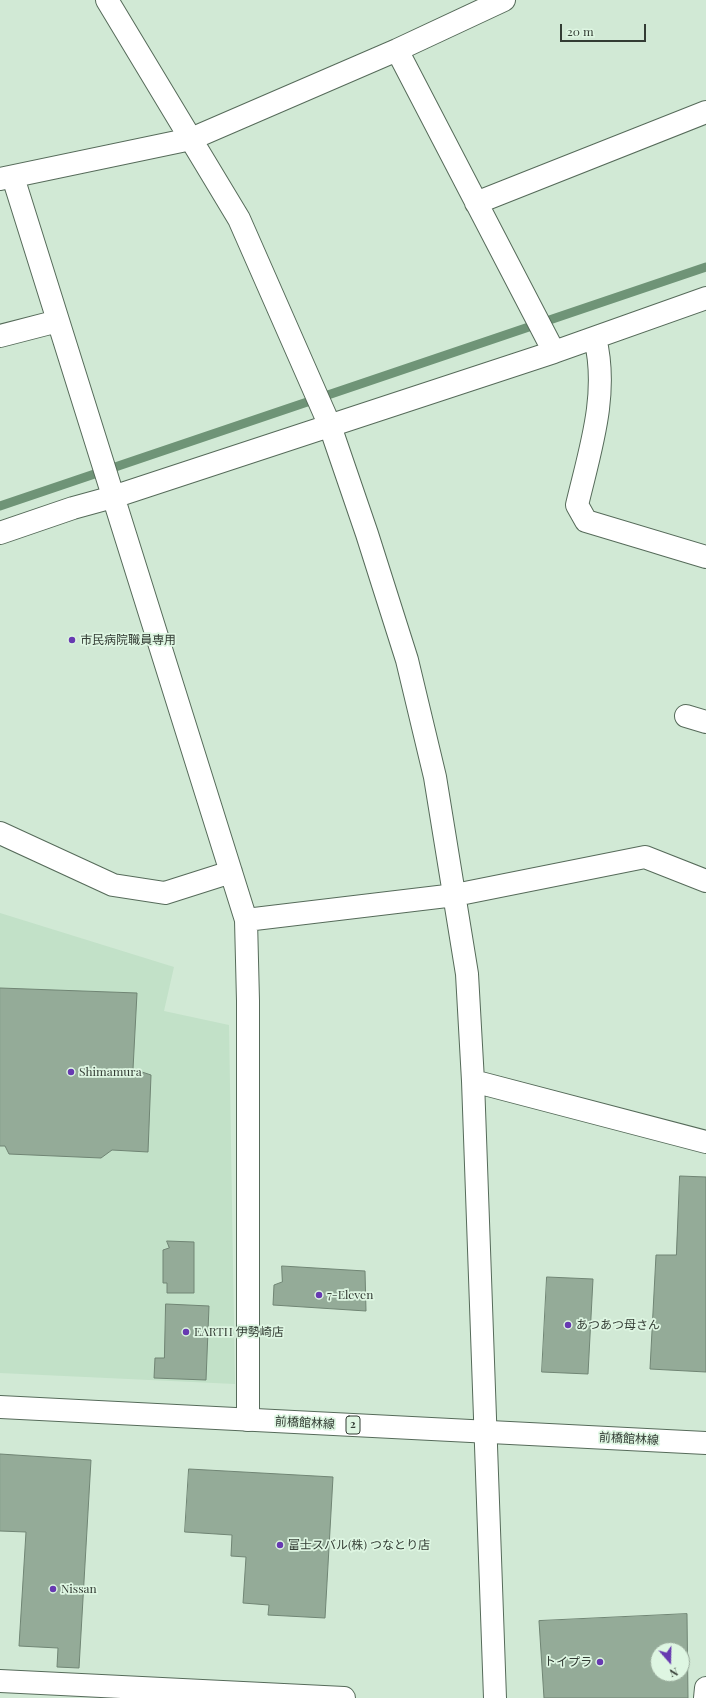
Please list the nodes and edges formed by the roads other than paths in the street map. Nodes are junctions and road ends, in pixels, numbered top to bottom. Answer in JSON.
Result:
{"nodes":[{"id":1,"x":107,"y":0,"type":"edge"},
{"id":2,"x":504,"y":0,"type":"edge"},
{"id":3,"x":397,"y":50,"type":"junction"},
{"id":4,"x":706,"y":112,"type":"edge"},
{"id":5,"x":191,"y":139,"type":"junction"},
{"id":6,"x":6,"y":178,"type":"edge"},
{"id":7,"x":476,"y":203,"type":"junction"},
{"id":8,"x":706,"y":298,"type":"edge"},
{"id":9,"x":58,"y":321,"type":"junction"},
{"id":10,"x":0,"y":336,"type":"edge"},
{"id":11,"x":595,"y":338,"type":"junction"},
{"id":12,"x":554,"y":352,"type":"junction"},
{"id":13,"x":330,"y":426,"type":"junction"},
{"id":14,"x":113,"y":497,"type":"junction"},
{"id":15,"x":0,"y":533,"type":"edge"},
{"id":16,"x":706,"y":557,"type":"edge"},
{"id":17,"x":0,"y":834,"type":"edge"},
{"id":18,"x":231,"y":872,"type":"junction"},
{"id":19,"x":706,"y":881,"type":"edge"},
{"id":20,"x":455,"y":895,"type":"junction"},
{"id":21,"x":246,"y":920,"type":"junction"},
{"id":22,"x":473,"y":1081,"type":"junction"},
{"id":23,"x":706,"y":1142,"type":"edge"},
{"id":24,"x":0,"y":1407,"type":"edge"},
{"id":25,"x":248,"y":1420,"type":"junction"},
{"id":26,"x":485,"y":1431,"type":"junction"},
{"id":27,"x":706,"y":1443,"type":"edge"},
{"id":28,"x":0,"y":1681,"type":"edge"},
{"id":29,"x":706,"y":1688,"type":"edge"},
{"id":30,"x":130,"y":1692,"type":"edge"},
{"id":31,"x":251,"y":1696,"type":"edge"},
{"id":32,"x":344,"y":1698,"type":"edge"},
{"id":33,"x":495,"y":1698,"type":"edge"},
{"id":34,"x":705,"y":1698,"type":"edge"}],
"edges":[{"from":1,"to":5,"type":"street"},
{"from":2,"to":3,"type":"street"},
{"from":3,"to":5,"type":"street"},
{"from":3,"to":7,"type":"street"},
{"from":4,"to":7,"type":"street"},
{"from":5,"to":6,"type":"street"},
{"from":5,"to":13,"type":"street"},
{"from":6,"to":9,"type":"street"},
{"from":7,"to":12,"type":"street"},
{"from":8,"to":11,"type":"street"},
{"from":9,"to":10,"type":"street"},
{"from":9,"to":14,"type":"street"},
{"from":11,"to":12,"type":"street"},
{"from":11,"to":16,"type":"street"},
{"from":12,"to":13,"type":"street"},
{"from":13,"to":14,"type":"street"},
{"from":13,"to":20,"type":"street"},
{"from":14,"to":15,"type":"street"},
{"from":14,"to":18,"type":"street"},
{"from":17,"to":18,"type":"street"},
{"from":18,"to":21,"type":"street"},
{"from":19,"to":20,"type":"street"},
{"from":20,"to":21,"type":"street"},
{"from":20,"to":22,"type":"street"},
{"from":21,"to":25,"type":"street"},
{"from":22,"to":23,"type":"street"},
{"from":22,"to":26,"type":"street"},
{"from":24,"to":25,"type":"street","name":"前橋館林線","number":"2"},
{"from":25,"to":26,"type":"street","name":"前橋館林線","number":"2"},
{"from":26,"to":27,"type":"street","name":"前橋館林線","number":"2"},
{"from":26,"to":33,"type":"street"},
{"from":28,"to":30,"type":"street"},
{"from":29,"to":34,"type":"street"},
{"from":30,"to":31,"type":"street"},
{"from":31,"to":32,"type":"street"}]}
